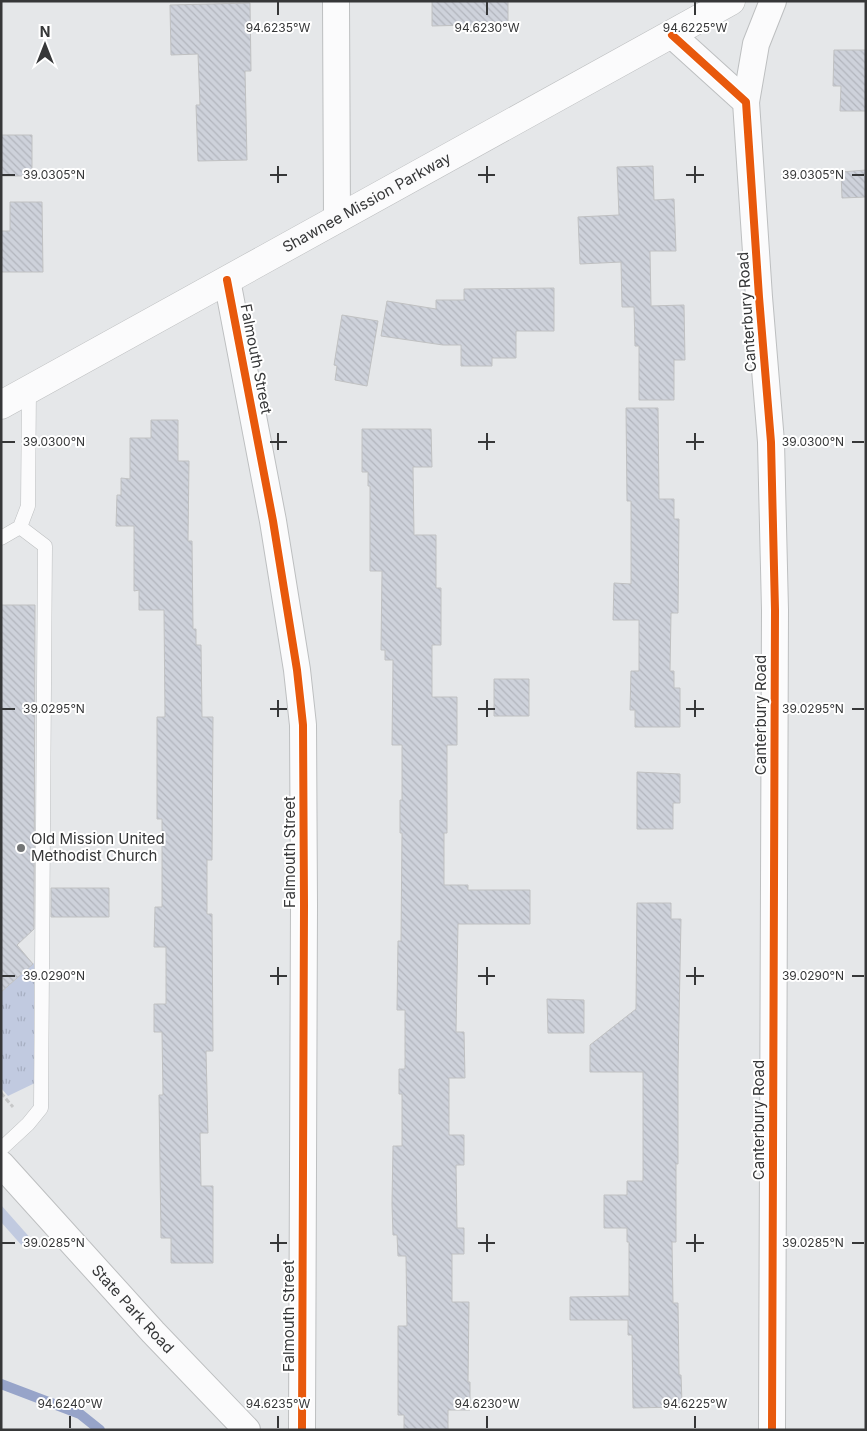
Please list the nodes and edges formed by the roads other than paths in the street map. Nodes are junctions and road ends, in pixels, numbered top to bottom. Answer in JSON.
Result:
{"nodes":[{"id":1,"x":336,"y":1,"type":"edge"},
{"id":2,"x":731,"y":1,"type":"edge"},
{"id":3,"x":773,"y":1,"type":"edge"},
{"id":4,"x":672,"y":35,"type":"junction"},
{"id":5,"x":746,"y":102,"type":"junction"},
{"id":6,"x":337,"y":218,"type":"junction"},
{"id":7,"x":227,"y":280,"type":"junction"},
{"id":8,"x":29,"y":389,"type":"junction"},
{"id":9,"x":1,"y":405,"type":"edge"},
{"id":10,"x":20,"y":527,"type":"junction"},
{"id":11,"x":1,"y":538,"type":"edge"},
{"id":12,"x":1,"y":1149,"type":"edge"},
{"id":13,"x":1,"y":1164,"type":"edge"},
{"id":14,"x":247,"y":1430,"type":"edge"},
{"id":15,"x":302,"y":1430,"type":"edge"},
{"id":16,"x":772,"y":1430,"type":"edge"}],
"edges":[{"from":1,"to":6,"type":"street"},
{"from":2,"to":4,"type":"highway","name":"Shawnee Mission Parkway"},
{"from":3,"to":5,"type":"street","name":"Canterbury Road"},
{"from":4,"to":5,"type":"street"},
{"from":4,"to":6,"type":"highway","name":"Shawnee Mission Parkway"},
{"from":5,"to":16,"type":"street","name":"Canterbury Road"},
{"from":6,"to":7,"type":"highway","name":"Shawnee Mission Parkway"},
{"from":7,"to":8,"type":"highway","name":"Shawnee Mission Parkway"},
{"from":7,"to":15,"type":"street","name":"Falmouth Street"},
{"from":8,"to":9,"type":"highway","name":"Shawnee Mission Parkway"},
{"from":8,"to":10,"type":"lane"},
{"from":10,"to":11,"type":"lane"},
{"from":10,"to":12,"type":"lane"},
{"from":13,"to":14,"type":"street","name":"State Park Road"}]}
